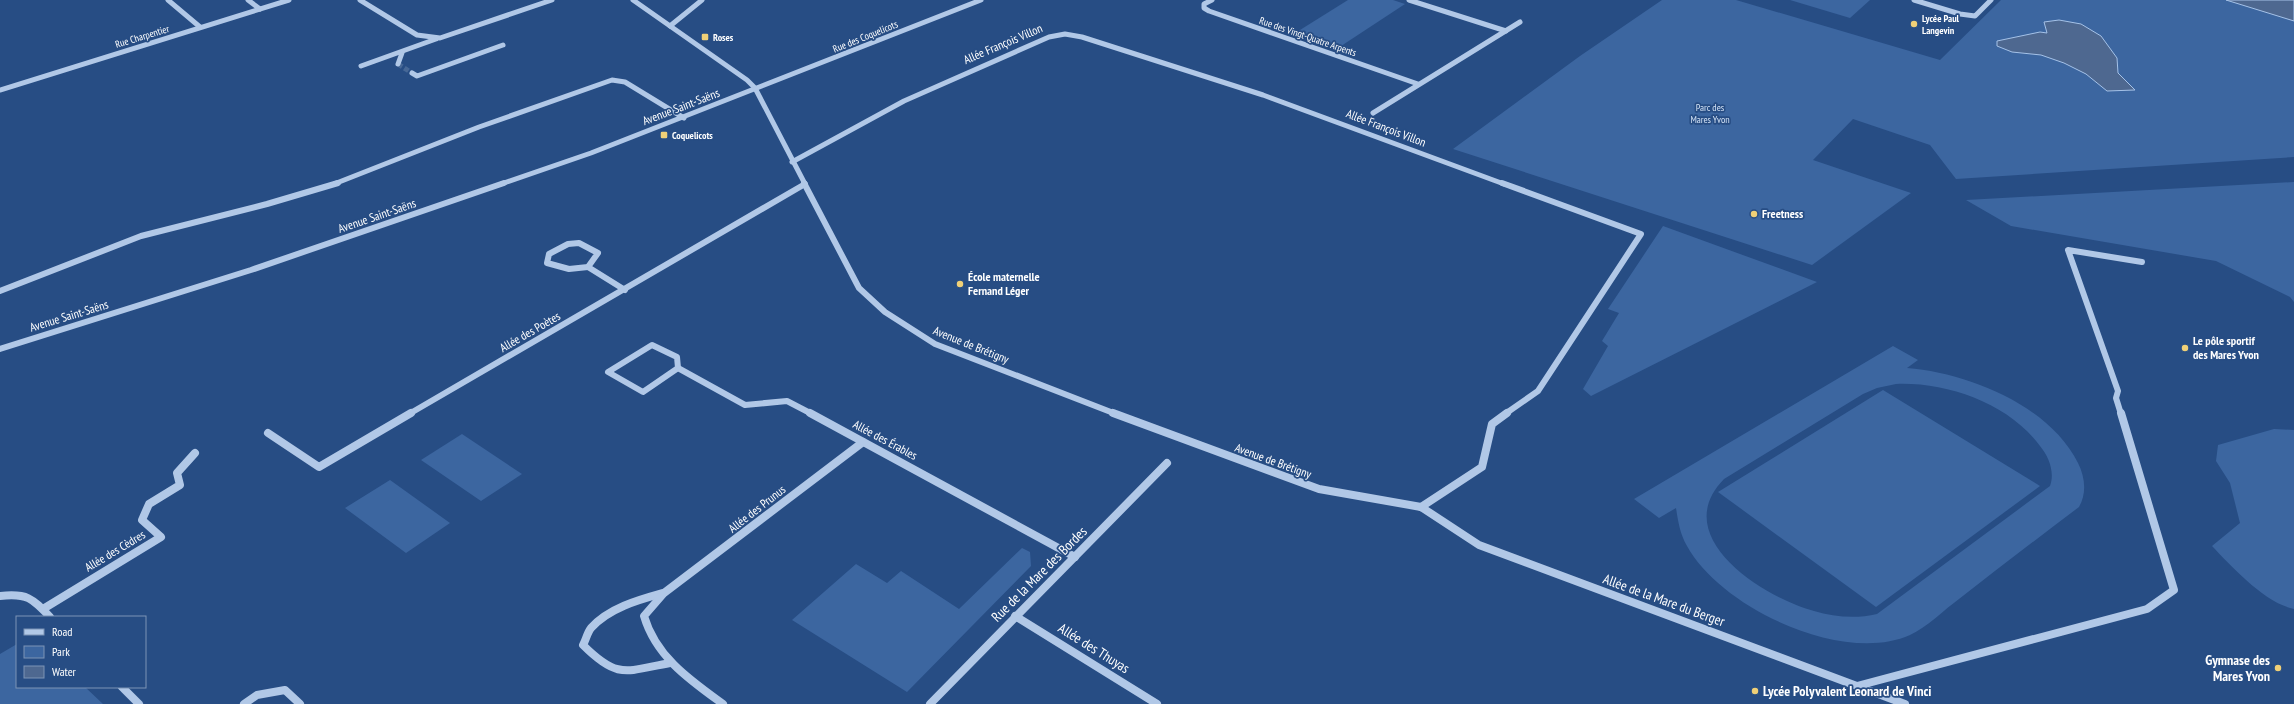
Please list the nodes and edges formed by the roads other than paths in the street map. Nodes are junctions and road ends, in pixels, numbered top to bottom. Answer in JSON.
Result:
{"nodes":[{"id":1,"x":168,"y":0,"type":"edge"},
{"id":2,"x":248,"y":0,"type":"edge"},
{"id":3,"x":289,"y":0,"type":"edge"},
{"id":4,"x":360,"y":0,"type":"edge"},
{"id":5,"x":552,"y":0,"type":"edge"},
{"id":6,"x":633,"y":0,"type":"edge"},
{"id":7,"x":702,"y":0,"type":"edge"},
{"id":8,"x":981,"y":0,"type":"edge"},
{"id":9,"x":1212,"y":0,"type":"edge"},
{"id":10,"x":1409,"y":0,"type":"edge"},
{"id":11,"x":1914,"y":0,"type":"edge"},
{"id":12,"x":1991,"y":0,"type":"edge"},
{"id":13,"x":260,"y":9,"type":"junction"},
{"id":14,"x":1520,"y":22,"type":"dead end"},
{"id":15,"x":670,"y":26,"type":"junction"},
{"id":16,"x":200,"y":27,"type":"junction"},
{"id":17,"x":1506,"y":31,"type":"junction"},
{"id":18,"x":440,"y":38,"type":"junction"},
{"id":19,"x":503,"y":45,"type":"dead end"},
{"id":20,"x":402,"y":53,"type":"junction"},
{"id":21,"x":398,"y":64,"type":"dead end"},
{"id":22,"x":362,"y":66,"type":"dead end"},
{"id":23,"x":412,"y":73,"type":"tunnel mouth"},
{"id":24,"x":1418,"y":84,"type":"junction"},
{"id":25,"x":755,"y":88,"type":"junction"},
{"id":26,"x":0,"y":90,"type":"edge"},
{"id":27,"x":1373,"y":113,"type":"dead end"},
{"id":28,"x":684,"y":118,"type":"junction"},
{"id":29,"x":792,"y":162,"type":"junction"},
{"id":30,"x":805,"y":184,"type":"junction"},
{"id":31,"x":2142,"y":262,"type":"dead end"},
{"id":32,"x":588,"y":267,"type":"junction"},
{"id":33,"x":625,"y":290,"type":"junction"},
{"id":34,"x":0,"y":291,"type":"edge"},
{"id":35,"x":0,"y":349,"type":"edge"},
{"id":36,"x":678,"y":368,"type":"junction"},
{"id":37,"x":268,"y":432,"type":"dead end"},
{"id":38,"x":863,"y":442,"type":"junction"},
{"id":39,"x":195,"y":453,"type":"dead end"},
{"id":40,"x":1167,"y":463,"type":"dead end"},
{"id":41,"x":1421,"y":507,"type":"junction"},
{"id":42,"x":1075,"y":557,"type":"junction"},
{"id":43,"x":664,"y":593,"type":"junction"},
{"id":44,"x":0,"y":596,"type":"edge"},
{"id":45,"x":43,"y":609,"type":"junction"},
{"id":46,"x":49,"y":616,"type":"edge"},
{"id":47,"x":1015,"y":616,"type":"junction"},
{"id":48,"x":670,"y":664,"type":"junction"},
{"id":49,"x":1857,"y":686,"type":"junction"},
{"id":50,"x":123,"y":688,"type":"edge"},
{"id":51,"x":139,"y":704,"type":"edge"},
{"id":52,"x":244,"y":704,"type":"edge"},
{"id":53,"x":300,"y":704,"type":"edge"},
{"id":54,"x":723,"y":704,"type":"edge"},
{"id":55,"x":930,"y":704,"type":"edge"},
{"id":56,"x":1157,"y":704,"type":"edge"},
{"id":57,"x":1905,"y":704,"type":"edge"}],
"edges":[{"from":1,"to":16,"type":"street"},
{"from":2,"to":13,"type":"street"},
{"from":3,"to":13,"type":"street","name":"Rue Charpentier"},
{"from":4,"to":18,"type":"street"},
{"from":5,"to":18,"type":"street"},
{"from":6,"to":15,"type":"street","name":"Avenue de Brétigny"},
{"from":7,"to":15,"type":"street"},
{"from":8,"to":25,"type":"street","name":"Rue des Coquelicots"},
{"from":9,"to":24,"type":"street","name":"Rue des Vingt-Quatre Arpents"},
{"from":10,"to":17,"type":"street"},
{"from":11,"to":12,"type":"street"},
{"from":13,"to":16,"type":"street","name":"Rue Charpentier"},
{"from":14,"to":17,"type":"street"},
{"from":15,"to":25,"type":"street","name":"Avenue de Brétigny"},
{"from":16,"to":26,"type":"street","name":"Rue Charpentier"},
{"from":17,"to":24,"type":"street"},
{"from":18,"to":20,"type":"street"},
{"from":19,"to":23,"type":"street"},
{"from":20,"to":21,"type":"street"},
{"from":20,"to":22,"type":"street"},
{"from":24,"to":27,"type":"street"},
{"from":25,"to":28,"type":"street","name":"Avenue Saint-Saëns"},
{"from":25,"to":29,"type":"street","name":"Avenue de Brétigny"},
{"from":28,"to":34,"type":"street"},
{"from":28,"to":35,"type":"street","name":"Avenue Saint-Saëns"},
{"from":29,"to":30,"type":"street","name":"Avenue de Brétigny"},
{"from":29,"to":41,"type":"street","name":"Allée François Villon"},
{"from":30,"to":33,"type":"street","name":"Allée des Poètes"},
{"from":30,"to":41,"type":"street","name":"Avenue de Brétigny"},
{"from":31,"to":49,"type":"street"},
{"from":32,"to":32,"type":"street"},
{"from":32,"to":33,"type":"street"},
{"from":33,"to":37,"type":"street","name":"Allée des Poètes"},
{"from":36,"to":36,"type":"street","name":"Allée des Érables"},
{"from":36,"to":38,"type":"street","name":"Allée des Érables"},
{"from":38,"to":42,"type":"street","name":"Allée des Érables"},
{"from":38,"to":43,"type":"street","name":"Allée des Prunus"},
{"from":39,"to":45,"type":"street","name":"Allée des Cèdres"},
{"from":40,"to":42,"type":"street","name":"Rue de la Mare des Bordes"},
{"from":41,"to":49,"type":"street","name":"Allée de la Mare du Berger"},
{"from":42,"to":47,"type":"street","name":"Rue de la Mare des Bordes"},
{"from":43,"to":48,"type":"street","name":"Allée des Prunus"},
{"from":43,"to":48,"type":"street","name":"Allée des Prunus"},
{"from":44,"to":45,"type":"street"},
{"from":45,"to":46,"type":"street"},
{"from":47,"to":55,"type":"street","name":"Rue de la Mare des Bordes"},
{"from":47,"to":56,"type":"street","name":"Allée des Thuyas"},
{"from":48,"to":54,"type":"street","name":"Allée des Prunus"},
{"from":49,"to":57,"type":"street","name":"Allée de la Mare du Berger"},
{"from":50,"to":51,"type":"street"},
{"from":52,"to":53,"type":"street"}]}
